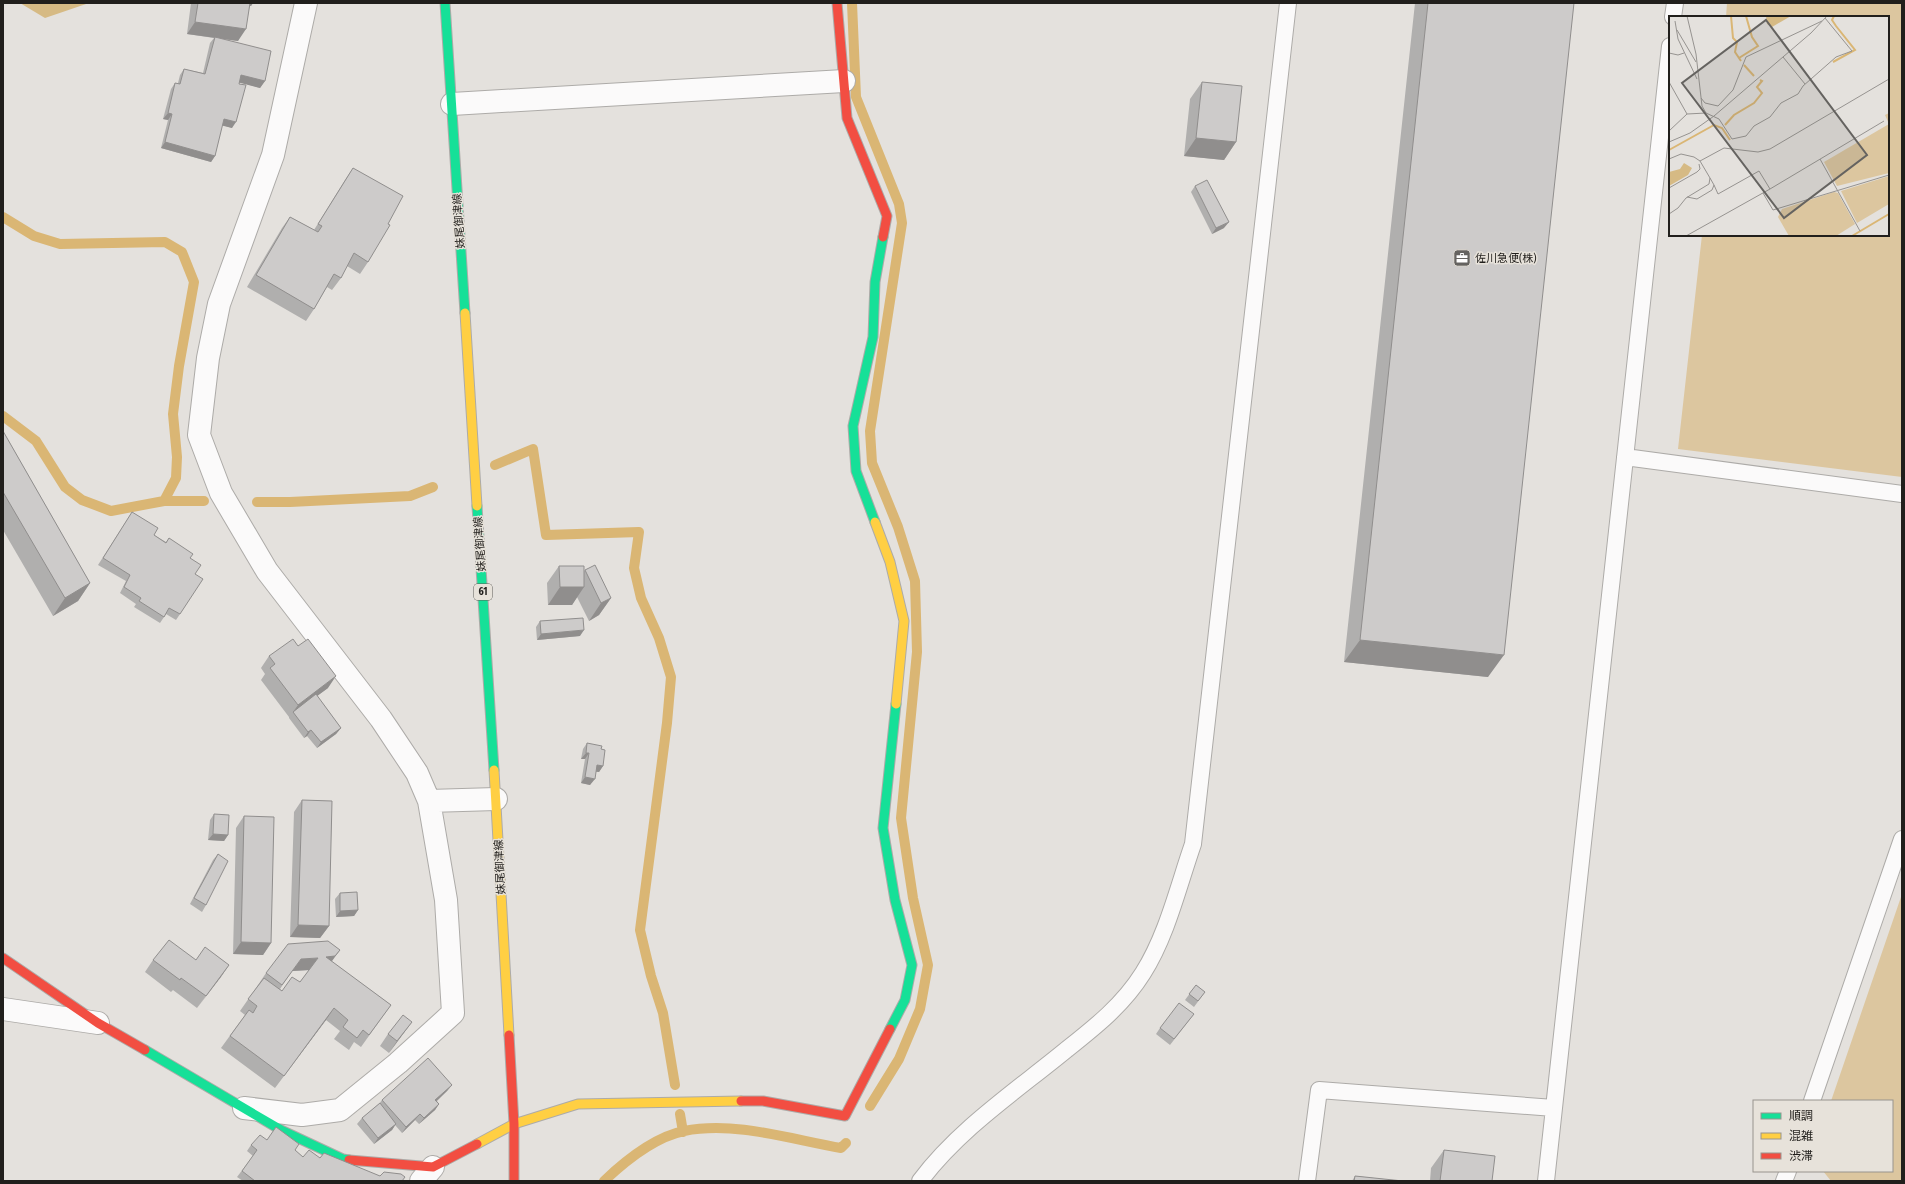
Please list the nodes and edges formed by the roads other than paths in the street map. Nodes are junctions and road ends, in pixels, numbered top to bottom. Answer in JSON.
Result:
{"nodes":[{"id":1,"x":306,"y":3,"type":"edge"},
{"id":2,"x":445,"y":3,"type":"edge"},
{"id":3,"x":837,"y":3,"type":"edge"},
{"id":4,"x":1288,"y":3,"type":"edge"},
{"id":5,"x":1675,"y":3,"type":"edge"},
{"id":6,"x":1673,"y":16,"type":"edge"},
{"id":7,"x":1669,"y":55,"type":"edge"},
{"id":8,"x":844,"y":81,"type":"junction"},
{"id":9,"x":452,"y":104,"type":"junction"},
{"id":10,"x":1625,"y":457,"type":"junction"},
{"id":11,"x":1902,"y":494,"type":"edge"},
{"id":12,"x":496,"y":799,"type":"junction"},
{"id":13,"x":429,"y":801,"type":"junction"},
{"id":14,"x":1902,"y":839,"type":"edge"},
{"id":15,"x":3,"y":958,"type":"edge"},
{"id":16,"x":3,"y":1009,"type":"edge"},
{"id":17,"x":98,"y":1023,"type":"junction"},
{"id":18,"x":1812,"y":1100,"type":"edge"},
{"id":19,"x":244,"y":1108,"type":"junction"},
{"id":20,"x":1554,"y":1108,"type":"junction"},
{"id":21,"x":514,"y":1124,"type":"junction"},
{"id":22,"x":427,"y":1174,"type":"edge"},
{"id":23,"x":514,"y":1181,"type":"edge"},
{"id":24,"x":920,"y":1181,"type":"edge"},
{"id":25,"x":1307,"y":1181,"type":"edge"},
{"id":26,"x":1546,"y":1181,"type":"edge"}],
"edges":[{"from":1,"to":13,"type":"street"},
{"from":2,"to":9,"type":"street","name":"妹尾御津線","number":"61"},
{"from":3,"to":8,"type":"street"},
{"from":4,"to":24,"type":"lane"},
{"from":5,"to":6,"type":"lane"},
{"from":7,"to":10,"type":"lane"},
{"from":8,"to":9,"type":"street"},
{"from":8,"to":21,"type":"street"},
{"from":9,"to":12,"type":"street","name":"妹尾御津線","number":"61"},
{"from":10,"to":11,"type":"lane"},
{"from":10,"to":20,"type":"lane"},
{"from":12,"to":13,"type":"street"},
{"from":12,"to":21,"type":"street","name":"妹尾御津線","number":"61"},
{"from":13,"to":19,"type":"street"},
{"from":14,"to":18,"type":"lane"},
{"from":15,"to":17,"type":"street"},
{"from":16,"to":17,"type":"street"},
{"from":17,"to":19,"type":"street"},
{"from":19,"to":22,"type":"street"},
{"from":20,"to":25,"type":"lane"},
{"from":20,"to":26,"type":"lane"},
{"from":21,"to":22,"type":"street"},
{"from":21,"to":23,"type":"street","name":"妹尾御津線","number":"61"}]}
